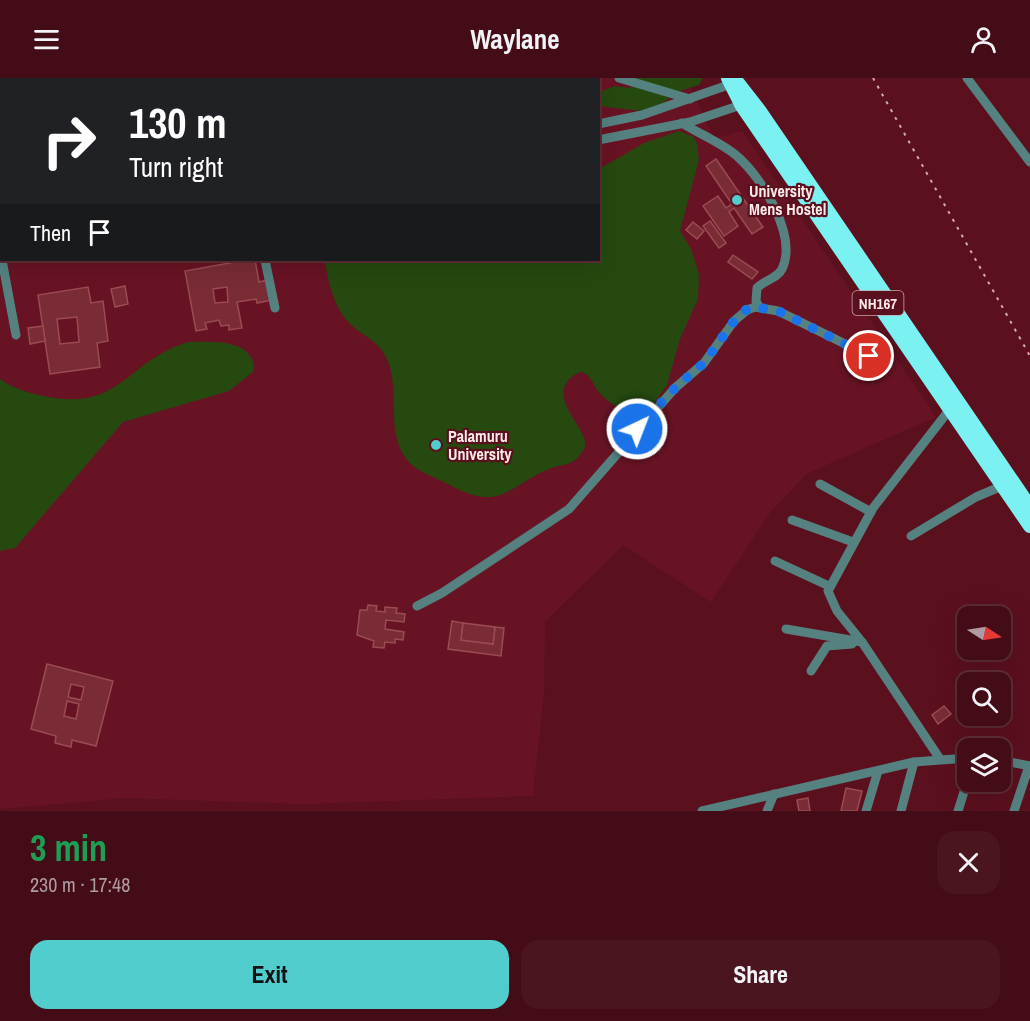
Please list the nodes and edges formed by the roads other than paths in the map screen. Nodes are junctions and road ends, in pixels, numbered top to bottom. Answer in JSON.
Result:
{"nodes":[{"id":1,"x":619,"y":78,"type":"edge"},
{"id":2,"x":967,"y":78,"type":"edge"},
{"id":3,"x":732,"y":81,"type":"edge"},
{"id":4,"x":690,"y":99,"type":"junction"},
{"id":5,"x":747,"y":103,"type":"junction"},
{"id":6,"x":682,"y":123,"type":"junction"},
{"id":7,"x":600,"y":124,"type":"edge"},
{"id":8,"x":600,"y":140,"type":"edge"},
{"id":9,"x":1028,"y":158,"type":"edge"},
{"id":10,"x":3,"y":261,"type":"edge"},
{"id":11,"x":265,"y":261,"type":"edge"},
{"id":12,"x":275,"y":308,"type":"dead end"},
{"id":13,"x":759,"y":308,"type":"junction"},
{"id":14,"x":16,"y":335,"type":"dead end"},
{"id":15,"x":888,"y":364,"type":"dead end"},
{"id":16,"x":950,"y":409,"type":"junction"},
{"id":17,"x":820,"y":484,"type":"dead end"},
{"id":18,"x":1002,"y":486,"type":"junction"},
{"id":19,"x":1030,"y":507,"type":"edge"},
{"id":20,"x":871,"y":512,"type":"junction"},
{"id":21,"x":792,"y":520,"type":"dead end"},
{"id":22,"x":1030,"y":526,"type":"edge"},
{"id":23,"x":910,"y":536,"type":"dead end"},
{"id":24,"x":853,"y":542,"type":"junction"},
{"id":25,"x":775,"y":561,"type":"dead end"},
{"id":26,"x":829,"y":586,"type":"junction"},
{"id":27,"x":417,"y":606,"type":"dead end"},
{"id":28,"x":786,"y":629,"type":"dead end"},
{"id":29,"x":862,"y":642,"type":"junction"},
{"id":30,"x":811,"y":671,"type":"dead end"},
{"id":31,"x":957,"y":758,"type":"edge"},
{"id":32,"x":940,"y":759,"type":"junction"},
{"id":33,"x":914,"y":762,"type":"junction"},
{"id":34,"x":1011,"y":762,"type":"edge"},
{"id":35,"x":1030,"y":766,"type":"edge"},
{"id":36,"x":878,"y":771,"type":"junction"},
{"id":37,"x":964,"y":792,"type":"edge"},
{"id":38,"x":774,"y":794,"type":"junction"},
{"id":39,"x":702,"y":811,"type":"edge"},
{"id":40,"x":767,"y":811,"type":"edge"},
{"id":41,"x":866,"y":811,"type":"edge"},
{"id":42,"x":902,"y":811,"type":"edge"},
{"id":43,"x":958,"y":811,"type":"edge"},
{"id":44,"x":1014,"y":811,"type":"edge"}],
"edges":[{"from":1,"to":4,"type":"street"},
{"from":2,"to":9,"type":"street"},
{"from":3,"to":4,"type":"street"},
{"from":3,"to":5,"type":"highway","number":"NH167"},
{"from":4,"to":7,"type":"street"},
{"from":5,"to":6,"type":"street"},
{"from":5,"to":16,"type":"highway","number":"NH167"},
{"from":5,"to":19,"type":"highway","number":"NH167"},
{"from":6,"to":8,"type":"street"},
{"from":6,"to":13,"type":"street"},
{"from":10,"to":14,"type":"street"},
{"from":11,"to":12,"type":"street"},
{"from":13,"to":15,"type":"street"},
{"from":13,"to":27,"type":"street"},
{"from":16,"to":18,"type":"highway","number":"NH167"},
{"from":16,"to":20,"type":"street"},
{"from":17,"to":20,"type":"street"},
{"from":18,"to":22,"type":"highway","number":"NH167"},
{"from":18,"to":23,"type":"street"},
{"from":20,"to":24,"type":"street"},
{"from":21,"to":24,"type":"street"},
{"from":24,"to":26,"type":"street"},
{"from":25,"to":26,"type":"street"},
{"from":26,"to":29,"type":"street"},
{"from":28,"to":29,"type":"street"},
{"from":29,"to":30,"type":"street"},
{"from":29,"to":32,"type":"street"},
{"from":31,"to":32,"type":"street"},
{"from":32,"to":33,"type":"street"},
{"from":33,"to":36,"type":"street"},
{"from":33,"to":42,"type":"street"},
{"from":34,"to":35,"type":"street"},
{"from":35,"to":44,"type":"street"},
{"from":36,"to":38,"type":"street"},
{"from":36,"to":41,"type":"street"},
{"from":37,"to":43,"type":"street"},
{"from":38,"to":39,"type":"street"},
{"from":38,"to":40,"type":"street"}]}
